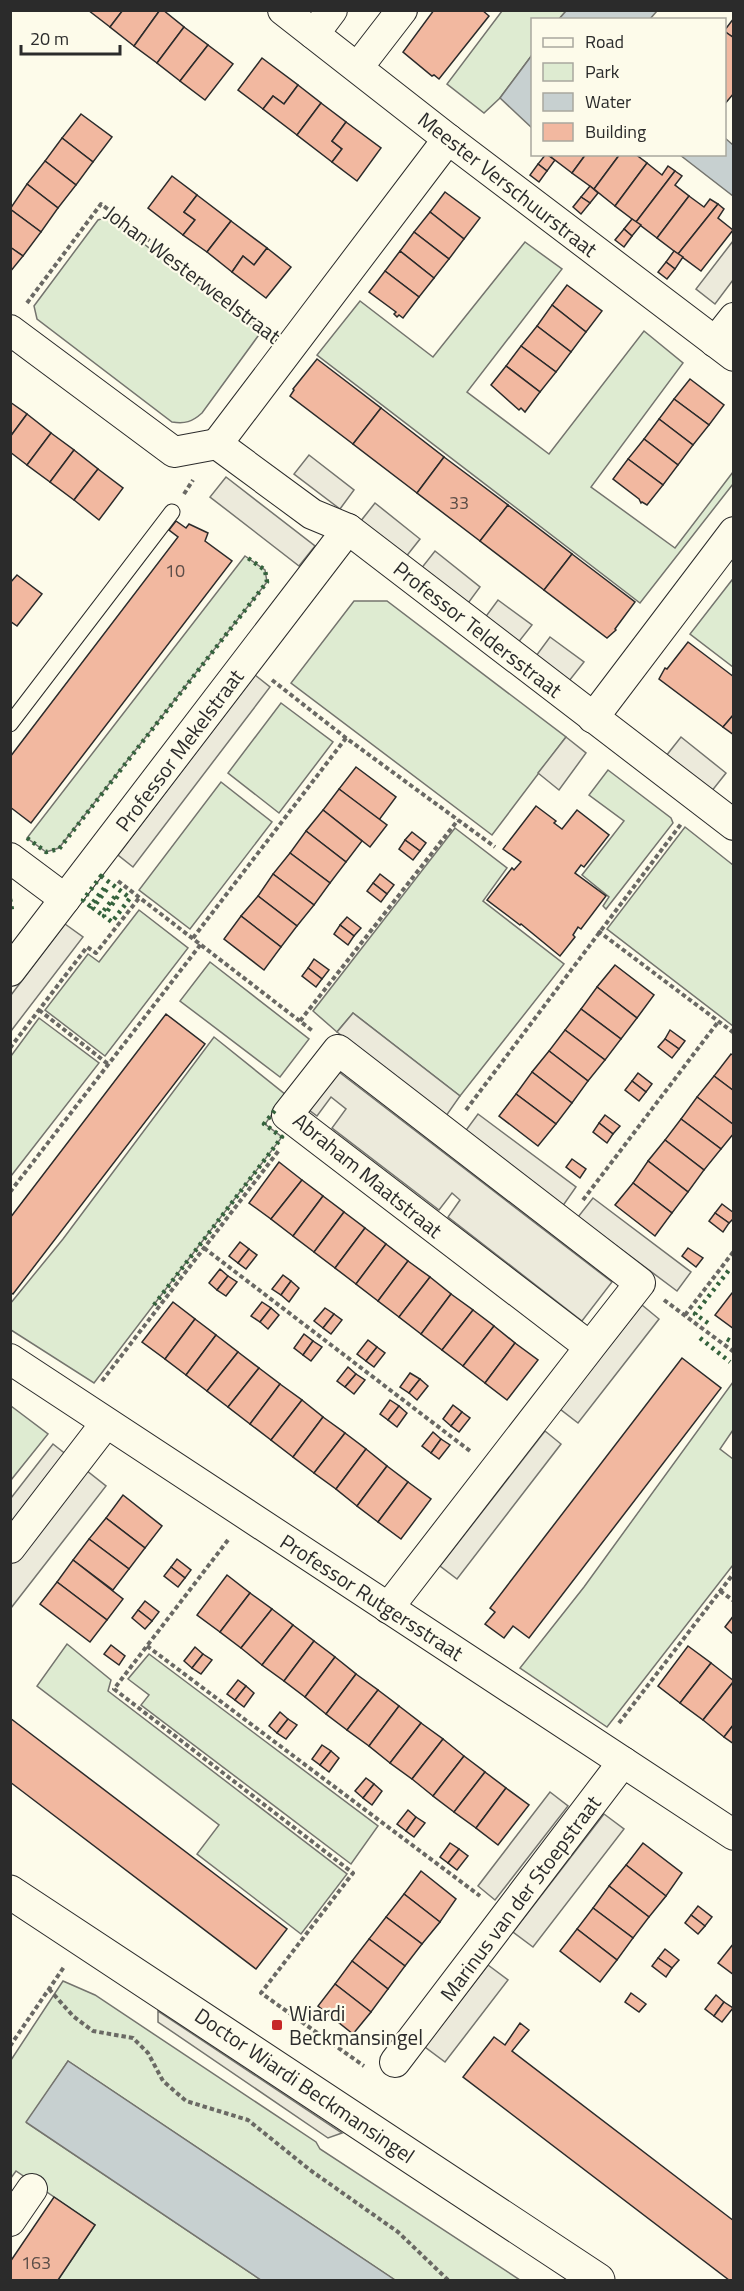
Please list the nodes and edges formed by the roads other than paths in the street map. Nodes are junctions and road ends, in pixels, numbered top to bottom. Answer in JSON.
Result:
{"nodes":[{"id":1,"x":283,"y":10,"type":"edge"},
{"id":2,"x":332,"y":10,"type":"edge"},
{"id":3,"x":402,"y":10,"type":"edge"},
{"id":4,"x":314,"y":34,"type":"junction"},
{"id":5,"x":358,"y":68,"type":"junction"},
{"id":6,"x":448,"y":139,"type":"junction"},
{"id":7,"x":17,"y":318,"type":"edge"},
{"id":8,"x":734,"y":318,"type":"edge"},
{"id":9,"x":724,"y":349,"type":"edge"},
{"id":10,"x":217,"y":444,"type":"junction"},
{"id":11,"x":172,"y":512,"type":"dead end"},
{"id":12,"x":348,"y":529,"type":"junction"},
{"id":13,"x":734,"y":532,"type":"edge"},
{"id":14,"x":593,"y":718,"type":"junction"},
{"id":15,"x":10,"y":724,"type":"edge"},
{"id":16,"x":734,"y":825,"type":"edge"},
{"id":17,"x":10,"y":858,"type":"edge"},
{"id":18,"x":65,"y":899,"type":"junction"},
{"id":19,"x":10,"y":971,"type":"edge"},
{"id":20,"x":590,"y":1347,"type":"junction"},
{"id":21,"x":10,"y":1359,"type":"edge"},
{"id":22,"x":94,"y":1415,"type":"junction"},
{"id":23,"x":10,"y":1548,"type":"edge"},
{"id":24,"x":388,"y":1608,"type":"junction"},
{"id":25,"x":612,"y":1755,"type":"junction"},
{"id":26,"x":734,"y":1835,"type":"edge"},
{"id":27,"x":10,"y":1892,"type":"edge"},
{"id":28,"x":384,"y":2067,"type":"road end"},
{"id":29,"x":32,"y":2189,"type":"dead end"},
{"id":30,"x":10,"y":2221,"type":"edge"},
{"id":31,"x":598,"y":2280,"type":"edge"}],
"edges":[{"from":1,"to":4,"type":"street","name":"Meester Verschuurstraat"},
{"from":2,"to":4,"type":"street"},
{"from":3,"to":5,"type":"street"},
{"from":4,"to":5,"type":"street","name":"Meester Verschuurstraat"},
{"from":5,"to":6,"type":"street","name":"Meester Verschuurstraat"},
{"from":6,"to":9,"type":"street","name":"Meester Verschuurstraat"},
{"from":6,"to":10,"type":"street"},
{"from":7,"to":10,"type":"street"},
{"from":8,"to":9,"type":"street"},
{"from":10,"to":12,"type":"street","name":"Professor Teldersstraat"},
{"from":11,"to":15,"type":"lane"},
{"from":12,"to":14,"type":"street","name":"Professor Teldersstraat"},
{"from":12,"to":18,"type":"street","name":"Professor Mekelstraat"},
{"from":13,"to":14,"type":"street"},
{"from":14,"to":16,"type":"street","name":"Professor Teldersstraat"},
{"from":17,"to":18,"type":"street"},
{"from":18,"to":19,"type":"street","name":"Professor Mekelstraat"},
{"from":20,"to":20,"type":"street","name":"Abraham Maatstraat"},
{"from":20,"to":24,"type":"street"},
{"from":21,"to":22,"type":"street","name":"Professor Rutgersstraat"},
{"from":22,"to":23,"type":"street"},
{"from":22,"to":24,"type":"street","name":"Professor Rutgersstraat"},
{"from":24,"to":25,"type":"street","name":"Professor Rutgersstraat"},
{"from":25,"to":26,"type":"street","name":"Professor Rutgersstraat"},
{"from":25,"to":28,"type":"street","name":"Marinus van der Stoepstraat"},
{"from":27,"to":31,"type":"street","name":"Doctor Wiardi Beckmansingel"},
{"from":29,"to":30,"type":"street"}]}
